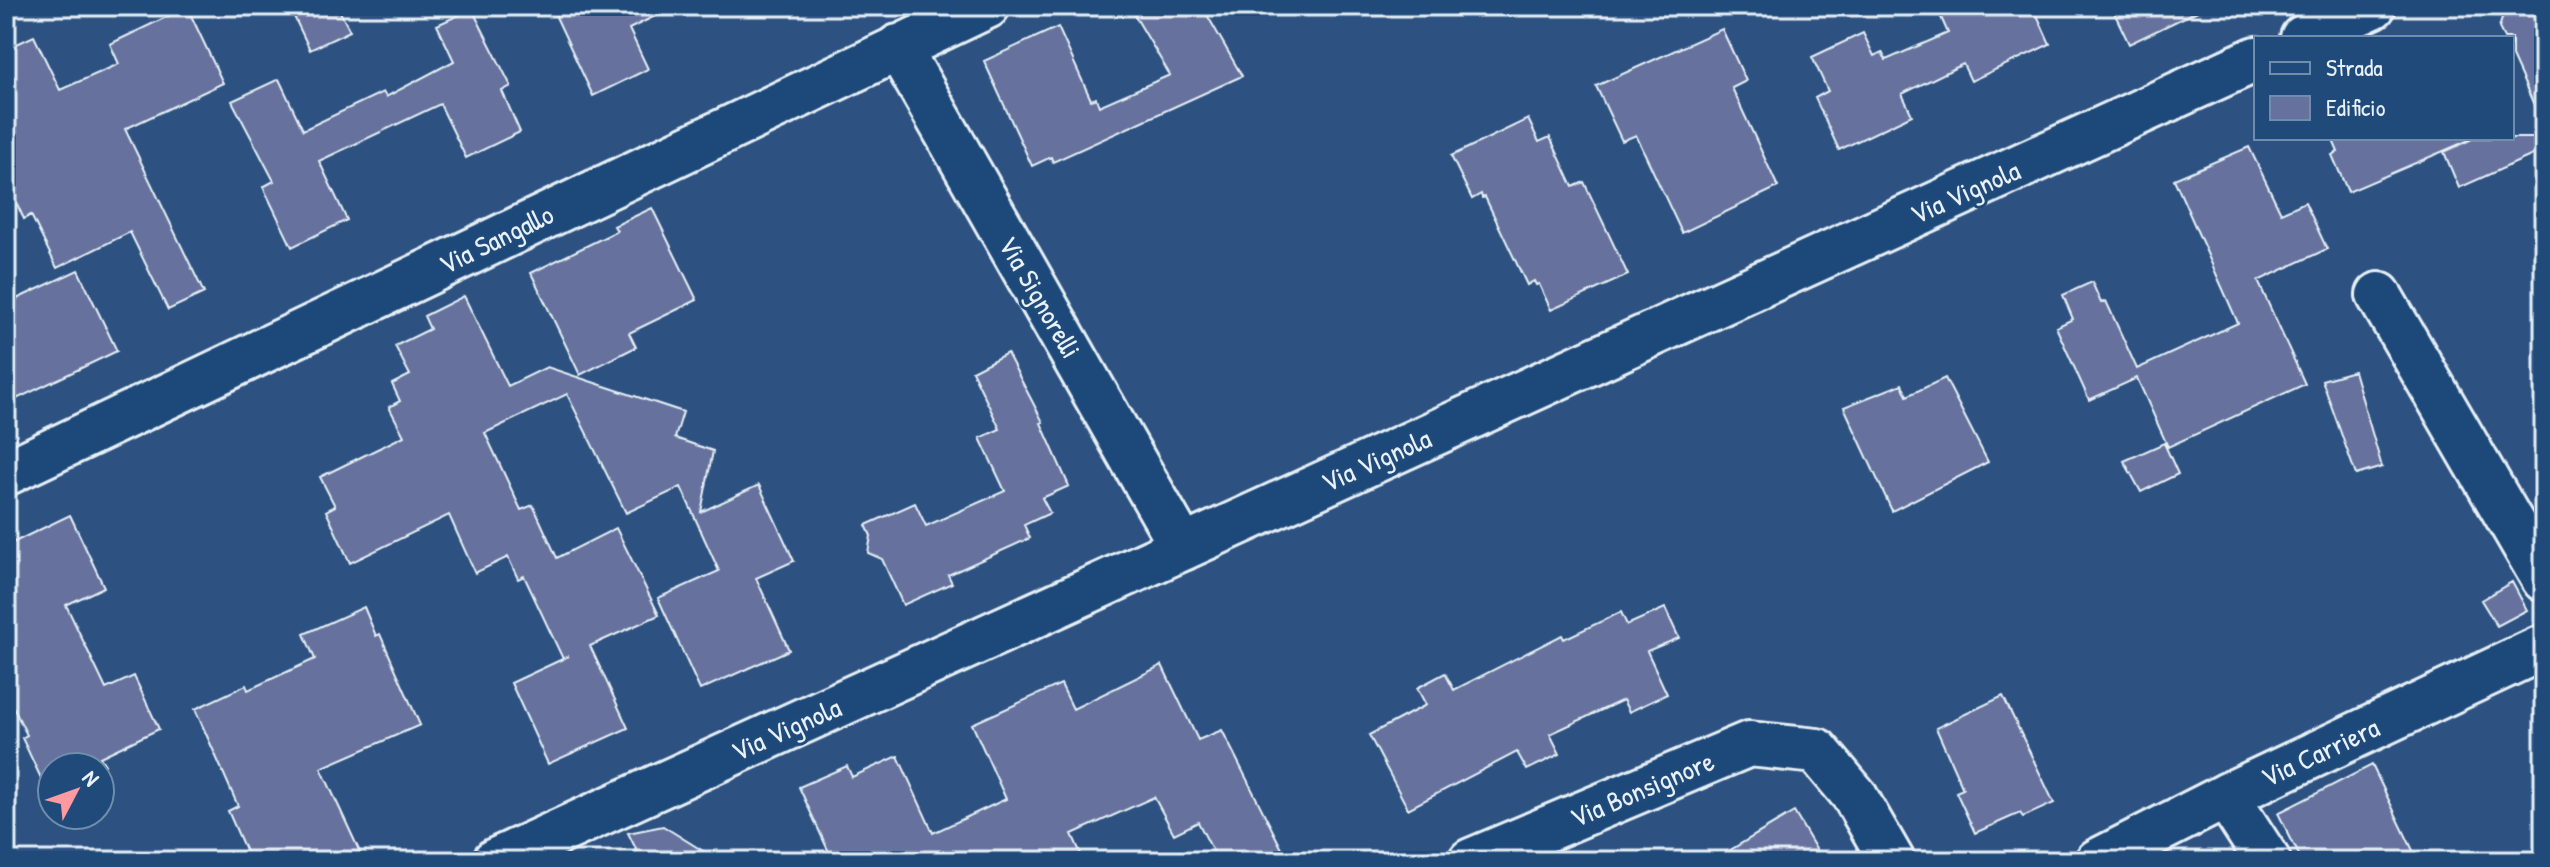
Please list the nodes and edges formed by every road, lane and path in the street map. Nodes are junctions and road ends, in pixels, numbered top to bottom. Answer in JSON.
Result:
{"nodes":[{"id":1,"x":987,"y":6,"type":"edge"},
{"id":2,"x":2373,"y":6,"type":"edge"},
{"id":3,"x":2307,"y":36,"type":"edge"},
{"id":4,"x":898,"y":47,"type":"junction"},
{"id":5,"x":2254,"y":60,"type":"edge"},
{"id":6,"x":2379,"y":295,"type":"dead end"},
{"id":7,"x":6,"y":473,"type":"edge"},
{"id":8,"x":1183,"y":548,"type":"junction"},
{"id":9,"x":2544,"y":579,"type":"edge"},
{"id":10,"x":2544,"y":647,"type":"edge"},
{"id":11,"x":2226,"y":796,"type":"junction"},
{"id":12,"x":522,"y":856,"type":"edge"},
{"id":13,"x":1471,"y":861,"type":"edge"},
{"id":14,"x":1892,"y":861,"type":"edge"},
{"id":15,"x":2098,"y":861,"type":"edge"},
{"id":16,"x":2268,"y":861,"type":"edge"}],
"edges":[{"from":1,"to":4,"type":"street","name":"Via Sangallo"},
{"from":2,"to":3,"type":"street"},
{"from":4,"to":7,"type":"street","name":"Via Sangallo"},
{"from":4,"to":8,"type":"street","name":"Via Signorelli"},
{"from":5,"to":8,"type":"street","name":"Via Vignola"},
{"from":6,"to":9,"type":"street"},
{"from":8,"to":12,"type":"street","name":"Via Vignola"},
{"from":10,"to":11,"type":"street","name":"Via Carriera"},
{"from":11,"to":15,"type":"street","name":"Via Carriera"},
{"from":11,"to":16,"type":"street"},
{"from":13,"to":14,"type":"street","name":"Via Bonsignore"}]}
